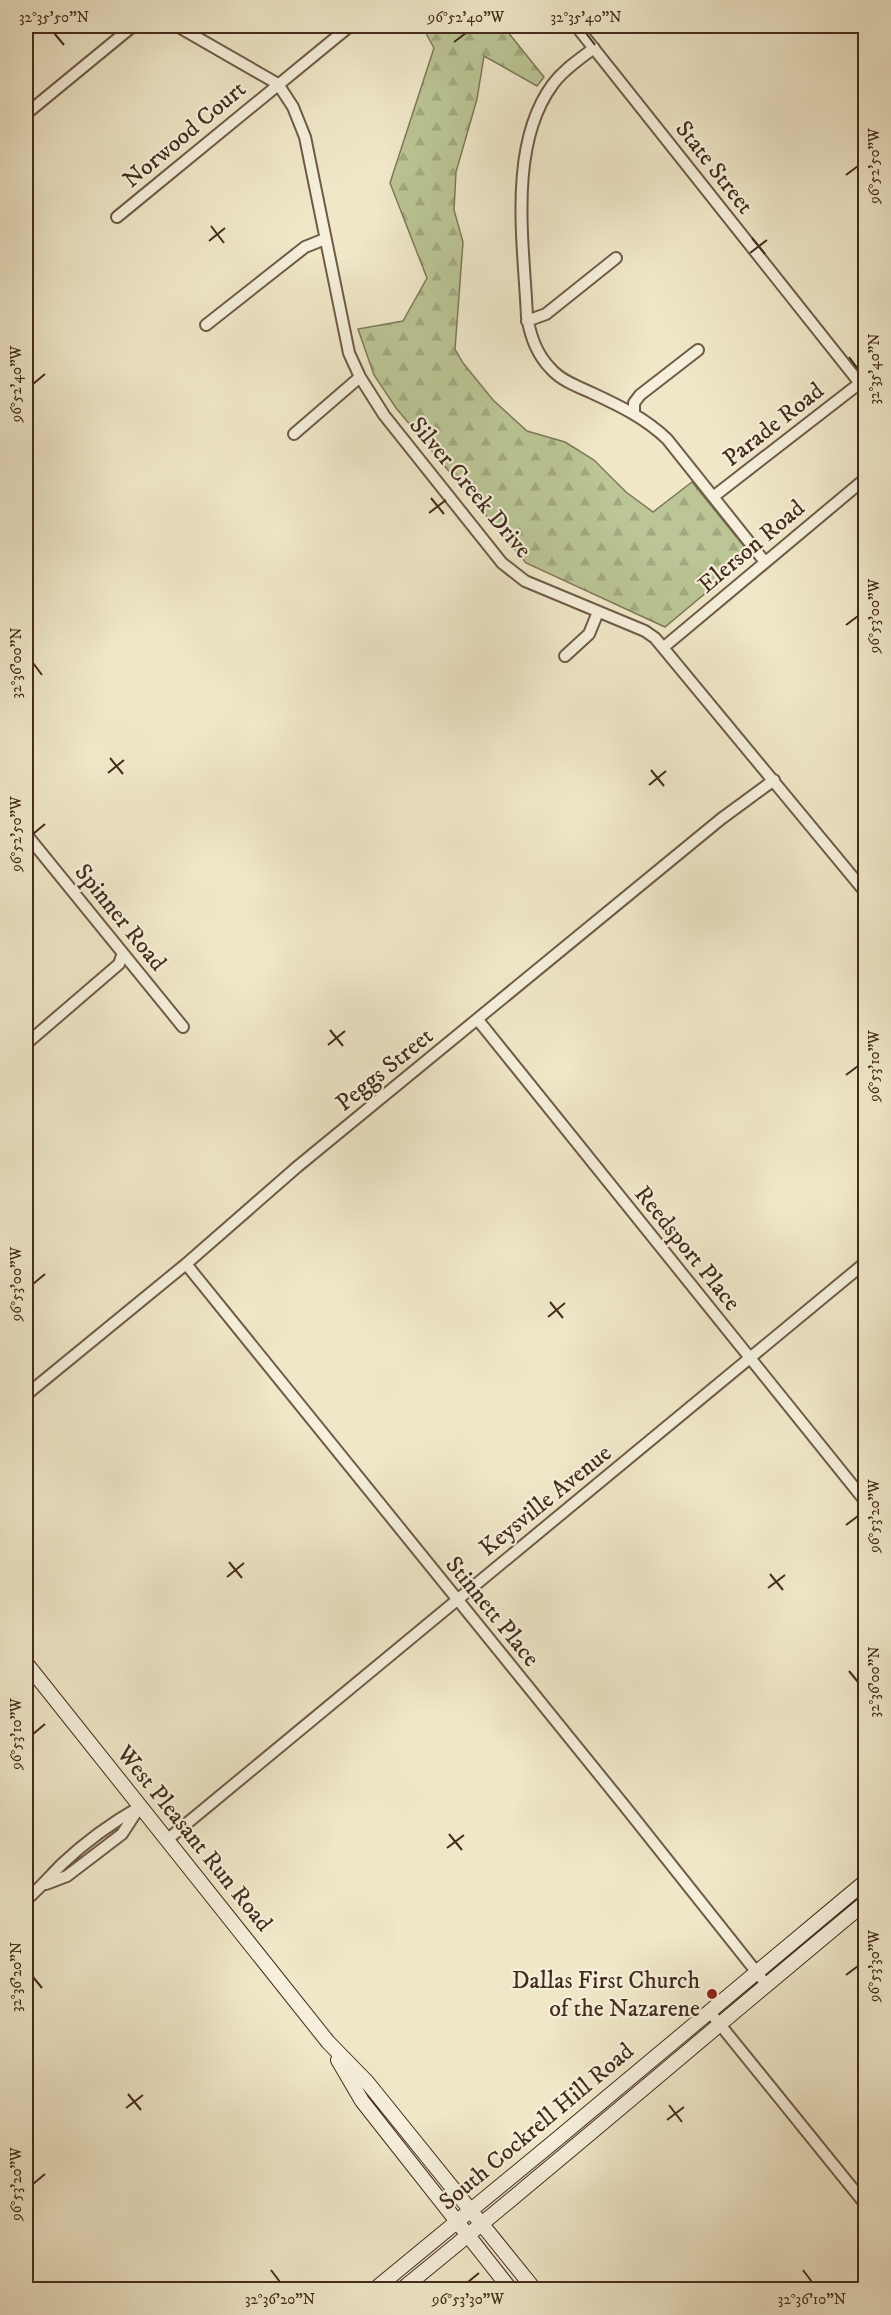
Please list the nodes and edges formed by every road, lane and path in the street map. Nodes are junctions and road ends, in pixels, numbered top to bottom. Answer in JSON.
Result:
{"nodes":[{"id":1,"x":133,"y":26,"type":"edge"},
{"id":2,"x":177,"y":26,"type":"edge"},
{"id":3,"x":350,"y":26,"type":"edge"},
{"id":4,"x":576,"y":26,"type":"edge"},
{"id":5,"x":594,"y":48,"type":"junction"},
{"id":6,"x":278,"y":84,"type":"junction"},
{"id":7,"x":26,"y":114,"type":"edge"},
{"id":8,"x":117,"y":217,"type":"dead end"},
{"id":9,"x":325,"y":239,"type":"junction"},
{"id":10,"x":616,"y":258,"type":"dead end"},
{"id":11,"x":527,"y":321,"type":"junction"},
{"id":12,"x":206,"y":325,"type":"dead end"},
{"id":13,"x":698,"y":350,"type":"dead end"},
{"id":14,"x":360,"y":377,"type":"junction"},
{"id":15,"x":863,"y":387,"type":"edge"},
{"id":16,"x":634,"y":414,"type":"junction"},
{"id":17,"x":294,"y":434,"type":"dead end"},
{"id":18,"x":866,"y":478,"type":"edge"},
{"id":19,"x":713,"y":497,"type":"junction"},
{"id":20,"x":765,"y":562,"type":"junction"},
{"id":21,"x":598,"y":612,"type":"junction"},
{"id":22,"x":664,"y":647,"type":"junction"},
{"id":23,"x":565,"y":656,"type":"dead end"},
{"id":24,"x":774,"y":780,"type":"junction"},
{"id":25,"x":26,"y":834,"type":"edge"},
{"id":26,"x":866,"y":893,"type":"edge"},
{"id":27,"x":123,"y":953,"type":"junction"},
{"id":28,"x":478,"y":1020,"type":"junction"},
{"id":29,"x":183,"y":1027,"type":"dead end"},
{"id":30,"x":26,"y":1044,"type":"edge"},
{"id":31,"x":866,"y":1262,"type":"edge"},
{"id":32,"x":186,"y":1264,"type":"junction"},
{"id":33,"x":749,"y":1359,"type":"junction"},
{"id":34,"x":26,"y":1395,"type":"edge"},
{"id":35,"x":866,"y":1502,"type":"edge"},
{"id":36,"x":457,"y":1600,"type":"junction"},
{"id":37,"x":26,"y":1663,"type":"edge"},
{"id":38,"x":141,"y":1806,"type":"junction"},
{"id":39,"x":168,"y":1839,"type":"junction"},
{"id":40,"x":866,"y":1881,"type":"edge"},
{"id":41,"x":26,"y":1900,"type":"edge"},
{"id":42,"x":866,"y":1902,"type":"edge"},
{"id":43,"x":755,"y":1971,"type":"junction"},
{"id":44,"x":766,"y":1984,"type":"junction"},
{"id":45,"x":709,"y":2011,"type":"junction"},
{"id":46,"x":719,"y":2023,"type":"junction"},
{"id":47,"x":328,"y":2042,"type":"junction"},
{"id":48,"x":866,"y":2205,"type":"edge"},
{"id":49,"x":471,"y":2209,"type":"junction"},
{"id":50,"x":457,"y":2221,"type":"junction"},
{"id":51,"x":483,"y":2224,"type":"junction"},
{"id":52,"x":468,"y":2236,"type":"junction"},
{"id":53,"x":374,"y":2289,"type":"edge"},
{"id":54,"x":401,"y":2289,"type":"edge"},
{"id":55,"x":512,"y":2289,"type":"edge"},
{"id":56,"x":535,"y":2289,"type":"edge"}],
"edges":[{"from":1,"to":7,"type":"street"},
{"from":2,"to":6,"type":"street","name":"Silver Creek Drive"},
{"from":3,"to":6,"type":"street","name":"Norwood Court"},
{"from":4,"to":5,"type":"street","name":"State Street"},
{"from":5,"to":11,"type":"street"},
{"from":5,"to":15,"type":"street","name":"State Street"},
{"from":6,"to":8,"type":"street","name":"Norwood Court"},
{"from":6,"to":9,"type":"street","name":"Silver Creek Drive"},
{"from":9,"to":12,"type":"street"},
{"from":9,"to":14,"type":"street","name":"Silver Creek Drive"},
{"from":10,"to":11,"type":"street"},
{"from":11,"to":16,"type":"street"},
{"from":13,"to":16,"type":"street"},
{"from":14,"to":17,"type":"street"},
{"from":14,"to":21,"type":"street","name":"Silver Creek Drive"},
{"from":15,"to":19,"type":"street","name":"Parade Road"},
{"from":16,"to":19,"type":"street"},
{"from":18,"to":20,"type":"street","name":"Elerson Road"},
{"from":19,"to":20,"type":"street"},
{"from":20,"to":22,"type":"street","name":"Elerson Road"},
{"from":21,"to":22,"type":"street","name":"Silver Creek Drive"},
{"from":21,"to":23,"type":"street"},
{"from":22,"to":24,"type":"street","name":"Silver Creek Drive"},
{"from":24,"to":26,"type":"street","name":"Silver Creek Drive"},
{"from":24,"to":28,"type":"street","name":"Peggs Street"},
{"from":25,"to":27,"type":"street","name":"Spinner Road"},
{"from":27,"to":29,"type":"street","name":"Spinner Road"},
{"from":27,"to":30,"type":"street"},
{"from":28,"to":32,"type":"street","name":"Peggs Street"},
{"from":28,"to":33,"type":"street","name":"Reedsport Place"},
{"from":31,"to":33,"type":"street","name":"Keysville Avenue"},
{"from":32,"to":34,"type":"street","name":"Peggs Street"},
{"from":32,"to":36,"type":"street","name":"Stinnett Place"},
{"from":33,"to":35,"type":"street","name":"Reedsport Place"},
{"from":33,"to":36,"type":"street","name":"Keysville Avenue"},
{"from":36,"to":39,"type":"street","name":"Keysville Avenue"},
{"from":36,"to":43,"type":"street","name":"Stinnett Place"},
{"from":37,"to":38,"type":"main road","name":"West Pleasant Run Road"},
{"from":38,"to":39,"type":"main road","name":"West Pleasant Run Road"},
{"from":38,"to":41,"type":"street"},
{"from":39,"to":47,"type":"main road","name":"West Pleasant Run Road"},
{"from":40,"to":43,"type":"main road","name":"South Cockrell Hill Road"},
{"from":42,"to":44,"type":"main road","name":"South Cockrell Hill Road"},
{"from":43,"to":44,"type":"street","name":"Stinnett Place"},
{"from":43,"to":45,"type":"main road","name":"South Cockrell Hill Road"},
{"from":44,"to":46,"type":"main road","name":"South Cockrell Hill Road"},
{"from":45,"to":46,"type":"street"},
{"from":45,"to":49,"type":"main road","name":"South Cockrell Hill Road"},
{"from":46,"to":48,"type":"street"},
{"from":46,"to":51,"type":"main road","name":"South Cockrell Hill Road"},
{"from":47,"to":49,"type":"main road","name":"West Pleasant Run Road"},
{"from":47,"to":50,"type":"main road","name":"West Pleasant Run Road"},
{"from":49,"to":50,"type":"main road","name":"South Cockrell Hill Road"},
{"from":49,"to":51,"type":"main road","name":"West Pleasant Run Road"},
{"from":50,"to":52,"type":"main road","name":"West Pleasant Run Road"},
{"from":50,"to":53,"type":"main road","name":"South Cockrell Hill Road"},
{"from":51,"to":52,"type":"main road","name":"South Cockrell Hill Road"},
{"from":51,"to":56,"type":"main road","name":"West Pleasant Run Road"},
{"from":52,"to":54,"type":"main road","name":"South Cockrell Hill Road"},
{"from":52,"to":55,"type":"main road","name":"West Pleasant Run Road"}]}
